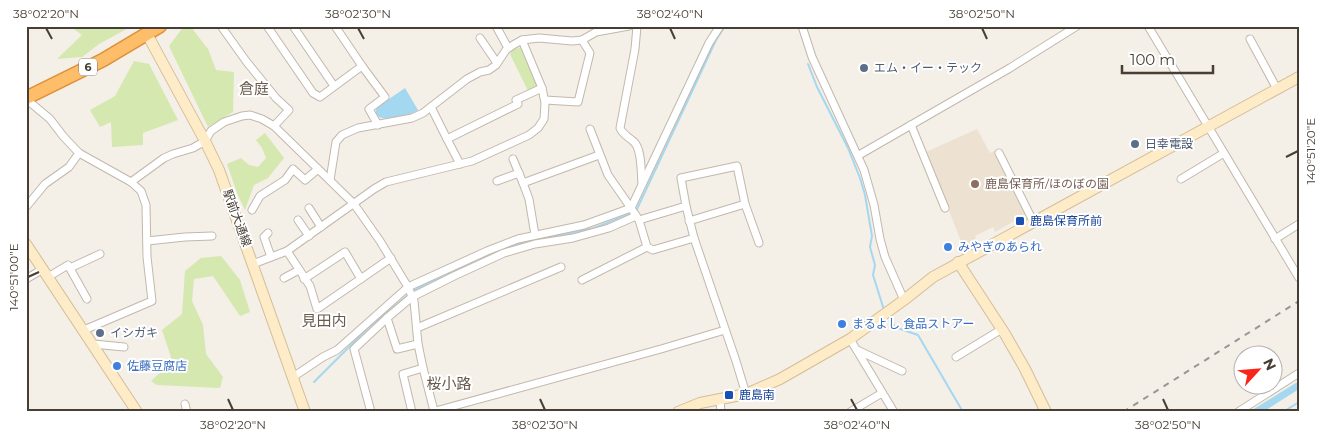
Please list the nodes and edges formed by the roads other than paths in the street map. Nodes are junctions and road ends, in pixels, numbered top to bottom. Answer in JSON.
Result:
{"nodes":[{"id":1,"x":160,"y":26,"type":"edge"},
{"id":2,"x":221,"y":26,"type":"edge"},
{"id":3,"x":267,"y":26,"type":"edge"},
{"id":4,"x":292,"y":26,"type":"edge"},
{"id":5,"x":335,"y":26,"type":"edge"},
{"id":6,"x":496,"y":26,"type":"edge"},
{"id":7,"x":629,"y":26,"type":"edge"},
{"id":8,"x":636,"y":26,"type":"edge"},
{"id":9,"x":720,"y":26,"type":"edge"},
{"id":10,"x":802,"y":26,"type":"edge"},
{"id":11,"x":1077,"y":26,"type":"edge"},
{"id":12,"x":1148,"y":26,"type":"edge"},
{"id":13,"x":596,"y":29,"type":"edge"},
{"id":14,"x":147,"y":34,"type":"junction"},
{"id":15,"x":480,"y":38,"type":"dead end"},
{"id":16,"x":1250,"y":39,"type":"dead end"},
{"id":17,"x":522,"y":40,"type":"junction"},
{"id":18,"x":582,"y":40,"type":"junction"},
{"id":19,"x":508,"y":48,"type":"junction"},
{"id":20,"x":497,"y":63,"type":"junction"},
{"id":21,"x":362,"y":66,"type":"junction"},
{"id":22,"x":1299,"y":77,"type":"edge"},
{"id":23,"x":334,"y":86,"type":"junction"},
{"id":24,"x":542,"y":88,"type":"junction"},
{"id":25,"x":1277,"y":89,"type":"junction"},
{"id":26,"x":26,"y":98,"type":"edge"},
{"id":27,"x":545,"y":100,"type":"junction"},
{"id":28,"x":431,"y":107,"type":"junction"},
{"id":29,"x":378,"y":125,"type":"junction"},
{"id":30,"x":911,"y":125,"type":"junction"},
{"id":31,"x":274,"y":126,"type":"junction"},
{"id":32,"x":1208,"y":127,"type":"junction"},
{"id":33,"x":590,"y":129,"type":"dead end"},
{"id":34,"x":447,"y":139,"type":"junction"},
{"id":35,"x":205,"y":140,"type":"junction"},
{"id":36,"x":79,"y":152,"type":"junction"},
{"id":37,"x":1000,"y":153,"type":"dead end"},
{"id":38,"x":1224,"y":153,"type":"junction"},
{"id":39,"x":599,"y":155,"type":"junction"},
{"id":40,"x":859,"y":155,"type":"junction"},
{"id":41,"x":513,"y":158,"type":"dead end"},
{"id":42,"x":460,"y":164,"type":"junction"},
{"id":43,"x":318,"y":169,"type":"junction"},
{"id":44,"x":519,"y":172,"type":"junction"},
{"id":45,"x":1181,"y":179,"type":"dead end"},
{"id":46,"x":330,"y":180,"type":"junction"},
{"id":47,"x":497,"y":181,"type":"dead end"},
{"id":48,"x":131,"y":182,"type":"junction"},
{"id":49,"x":523,"y":183,"type":"junction"},
{"id":50,"x":642,"y":185,"type":"junction"},
{"id":51,"x":354,"y":204,"type":"junction"},
{"id":52,"x":745,"y":204,"type":"junction"},
{"id":53,"x":686,"y":206,"type":"junction"},
{"id":54,"x":26,"y":207,"type":"edge"},
{"id":55,"x":309,"y":208,"type":"dead end"},
{"id":56,"x":631,"y":208,"type":"junction"},
{"id":57,"x":945,"y":208,"type":"dead end"},
{"id":58,"x":252,"y":210,"type":"dead end"},
{"id":59,"x":637,"y":218,"type":"junction"},
{"id":60,"x":298,"y":220,"type":"dead end"},
{"id":61,"x":689,"y":221,"type":"junction"},
{"id":62,"x":1033,"y":221,"type":"junction"},
{"id":63,"x":1299,"y":224,"type":"edge"},
{"id":64,"x":321,"y":227,"type":"junction"},
{"id":65,"x":268,"y":232,"type":"dead end"},
{"id":66,"x":535,"y":235,"type":"junction"},
{"id":67,"x":212,"y":236,"type":"dead end"},
{"id":68,"x":309,"y":236,"type":"junction"},
{"id":69,"x":694,"y":238,"type":"junction"},
{"id":70,"x":1275,"y":238,"type":"junction"},
{"id":71,"x":147,"y":241,"type":"junction"},
{"id":72,"x":758,"y":243,"type":"dead end"},
{"id":73,"x":26,"y":244,"type":"edge"},
{"id":74,"x":647,"y":247,"type":"junction"},
{"id":75,"x":287,"y":251,"type":"junction"},
{"id":76,"x":100,"y":254,"type":"dead end"},
{"id":77,"x":271,"y":257,"type":"junction"},
{"id":78,"x":391,"y":258,"type":"junction"},
{"id":79,"x":958,"y":262,"type":"junction"},
{"id":80,"x":253,"y":264,"type":"junction"},
{"id":81,"x":561,"y":267,"type":"dead end"},
{"id":82,"x":70,"y":268,"type":"junction"},
{"id":83,"x":299,"y":270,"type":"junction"},
{"id":84,"x":46,"y":273,"type":"junction"},
{"id":85,"x":284,"y":278,"type":"dead end"},
{"id":86,"x":1299,"y":278,"type":"edge"},
{"id":87,"x":26,"y":279,"type":"edge"},
{"id":88,"x":304,"y":279,"type":"junction"},
{"id":89,"x":361,"y":279,"type":"junction"},
{"id":90,"x":582,"y":280,"type":"dead end"},
{"id":91,"x":408,"y":287,"type":"junction"},
{"id":92,"x":412,"y":297,"type":"junction"},
{"id":93,"x":87,"y":299,"type":"dead end"},
{"id":94,"x":904,"y":300,"type":"junction"},
{"id":95,"x":387,"y":318,"type":"junction"},
{"id":96,"x":417,"y":328,"type":"junction"},
{"id":97,"x":1002,"y":329,"type":"junction"},
{"id":98,"x":84,"y":330,"type":"junction"},
{"id":99,"x":725,"y":330,"type":"junction"},
{"id":100,"x":850,"y":339,"type":"junction"},
{"id":101,"x":93,"y":344,"type":"junction"},
{"id":102,"x":418,"y":344,"type":"junction"},
{"id":103,"x":124,"y":347,"type":"dead end"},
{"id":104,"x":856,"y":350,"type":"junction"},
{"id":105,"x":956,"y":357,"type":"dead end"},
{"id":106,"x":422,"y":368,"type":"junction"},
{"id":107,"x":902,"y":371,"type":"dead end"},
{"id":108,"x":1299,"y":373,"type":"edge"},
{"id":109,"x":293,"y":377,"type":"junction"},
{"id":110,"x":882,"y":393,"type":"junction"},
{"id":111,"x":746,"y":394,"type":"junction"},
{"id":112,"x":720,"y":399,"type":"junction"},
{"id":113,"x":185,"y":404,"type":"dead end"},
{"id":114,"x":444,"y":410,"type":"edge"},
{"id":115,"x":137,"y":412,"type":"edge"},
{"id":116,"x":187,"y":412,"type":"edge"},
{"id":117,"x":305,"y":412,"type":"edge"},
{"id":118,"x":371,"y":412,"type":"edge"},
{"id":119,"x":412,"y":412,"type":"edge"},
{"id":120,"x":433,"y":412,"type":"edge"},
{"id":121,"x":678,"y":412,"type":"edge"},
{"id":122,"x":721,"y":412,"type":"edge"},
{"id":123,"x":850,"y":412,"type":"edge"},
{"id":124,"x":894,"y":412,"type":"edge"},
{"id":125,"x":1046,"y":412,"type":"edge"},
{"id":126,"x":1238,"y":412,"type":"edge"}],
"edges":[{"from":1,"to":14,"type":"highway","number":"6"},
{"from":2,"to":31,"type":"street"},
{"from":3,"to":23,"type":"street"},
{"from":4,"to":23,"type":"street"},
{"from":5,"to":21,"type":"street"},
{"from":6,"to":19,"type":"street"},
{"from":7,"to":13,"type":"street"},
{"from":8,"to":50,"type":"street"},
{"from":9,"to":50,"type":"street"},
{"from":10,"to":40,"type":"street"},
{"from":11,"to":30,"type":"street"},
{"from":12,"to":32,"type":"street"},
{"from":13,"to":18,"type":"street"},
{"from":14,"to":26,"type":"highway","number":"6"},
{"from":14,"to":35,"type":"street","name":"駅前大通線"},
{"from":15,"to":20,"type":"street"},
{"from":16,"to":25,"type":"street"},
{"from":17,"to":18,"type":"street"},
{"from":17,"to":19,"type":"street"},
{"from":17,"to":24,"type":"street"},
{"from":18,"to":27,"type":"street"},
{"from":19,"to":20,"type":"street"},
{"from":20,"to":28,"type":"street"},
{"from":21,"to":23,"type":"street"},
{"from":21,"to":29,"type":"street"},
{"from":22,"to":25,"type":"street"},
{"from":24,"to":27,"type":"street"},
{"from":24,"to":34,"type":"street"},
{"from":25,"to":32,"type":"street"},
{"from":26,"to":36,"type":"street"},
{"from":27,"to":42,"type":"street"},
{"from":28,"to":29,"type":"street"},
{"from":28,"to":34,"type":"street"},
{"from":29,"to":46,"type":"street"},
{"from":30,"to":40,"type":"street"},
{"from":30,"to":57,"type":"street"},
{"from":31,"to":35,"type":"street"},
{"from":31,"to":43,"type":"street"},
{"from":32,"to":38,"type":"street"},
{"from":32,"to":62,"type":"street"},
{"from":33,"to":39,"type":"street"},
{"from":34,"to":42,"type":"street"},
{"from":35,"to":48,"type":"street"},
{"from":35,"to":80,"type":"street","name":"駅前大通線"},
{"from":36,"to":48,"type":"street"},
{"from":36,"to":54,"type":"street"},
{"from":37,"to":62,"type":"street"},
{"from":38,"to":45,"type":"street"},
{"from":38,"to":70,"type":"street"},
{"from":39,"to":49,"type":"street"},
{"from":39,"to":56,"type":"street"},
{"from":40,"to":94,"type":"street"},
{"from":41,"to":44,"type":"street"},
{"from":42,"to":51,"type":"street"},
{"from":43,"to":46,"type":"street"},
{"from":43,"to":58,"type":"street"},
{"from":44,"to":47,"type":"street"},
{"from":44,"to":49,"type":"street"},
{"from":46,"to":51,"type":"street"},
{"from":48,"to":71,"type":"street"},
{"from":49,"to":66,"type":"street"},
{"from":50,"to":56,"type":"street"},
{"from":51,"to":64,"type":"street"},
{"from":51,"to":78,"type":"street"},
{"from":52,"to":53,"type":"street"},
{"from":52,"to":61,"type":"street"},
{"from":52,"to":72,"type":"street"},
{"from":53,"to":59,"type":"street"},
{"from":53,"to":61,"type":"street"},
{"from":55,"to":64,"type":"street"},
{"from":56,"to":59,"type":"street"},
{"from":56,"to":66,"type":"street"},
{"from":59,"to":74,"type":"street"},
{"from":59,"to":92,"type":"street"},
{"from":60,"to":68,"type":"street"},
{"from":61,"to":69,"type":"street"},
{"from":62,"to":79,"type":"street"},
{"from":63,"to":70,"type":"street"},
{"from":64,"to":68,"type":"street"},
{"from":65,"to":77,"type":"street"},
{"from":66,"to":91,"type":"street"},
{"from":67,"to":71,"type":"street"},
{"from":68,"to":75,"type":"street"},
{"from":69,"to":74,"type":"street"},
{"from":69,"to":99,"type":"street"},
{"from":70,"to":86,"type":"street"},
{"from":71,"to":98,"type":"street"},
{"from":73,"to":84,"type":"street"},
{"from":74,"to":90,"type":"street"},
{"from":75,"to":77,"type":"street"},
{"from":75,"to":83,"type":"street"},
{"from":76,"to":82,"type":"street"},
{"from":77,"to":80,"type":"street"},
{"from":78,"to":89,"type":"street"},
{"from":78,"to":91,"type":"street"},
{"from":79,"to":94,"type":"street"},
{"from":79,"to":97,"type":"street"},
{"from":80,"to":109,"type":"street","name":"駅前大通線"},
{"from":81,"to":96,"type":"street"},
{"from":82,"to":84,"type":"street"},
{"from":82,"to":93,"type":"street"},
{"from":83,"to":85,"type":"street"},
{"from":83,"to":88,"type":"street"},
{"from":84,"to":87,"type":"street"},
{"from":84,"to":98,"type":"street"},
{"from":88,"to":89,"type":"street"},
{"from":88,"to":89,"type":"street"},
{"from":91,"to":92,"type":"street"},
{"from":91,"to":109,"type":"street"},
{"from":92,"to":95,"type":"street"},
{"from":92,"to":96,"type":"street"},
{"from":94,"to":100,"type":"street"},
{"from":95,"to":102,"type":"street"},
{"from":95,"to":118,"type":"street"},
{"from":96,"to":102,"type":"street"},
{"from":97,"to":105,"type":"street"},
{"from":97,"to":125,"type":"street"},
{"from":98,"to":101,"type":"street"},
{"from":99,"to":111,"type":"street"},
{"from":99,"to":114,"type":"street"},
{"from":100,"to":104,"type":"street"},
{"from":100,"to":111,"type":"street"},
{"from":101,"to":103,"type":"street"},
{"from":101,"to":115,"type":"street"},
{"from":102,"to":106,"type":"street"},
{"from":104,"to":107,"type":"street"},
{"from":104,"to":110,"type":"street"},
{"from":106,"to":119,"type":"street"},
{"from":106,"to":120,"type":"street"},
{"from":108,"to":126,"type":"street"},
{"from":109,"to":117,"type":"street","name":"駅前大通線"},
{"from":110,"to":123,"type":"street"},
{"from":110,"to":124,"type":"street"},
{"from":111,"to":112,"type":"street"},
{"from":112,"to":121,"type":"street"},
{"from":112,"to":122,"type":"street"},
{"from":113,"to":116,"type":"street"},
{"from":114,"to":120,"type":"street"}]}
